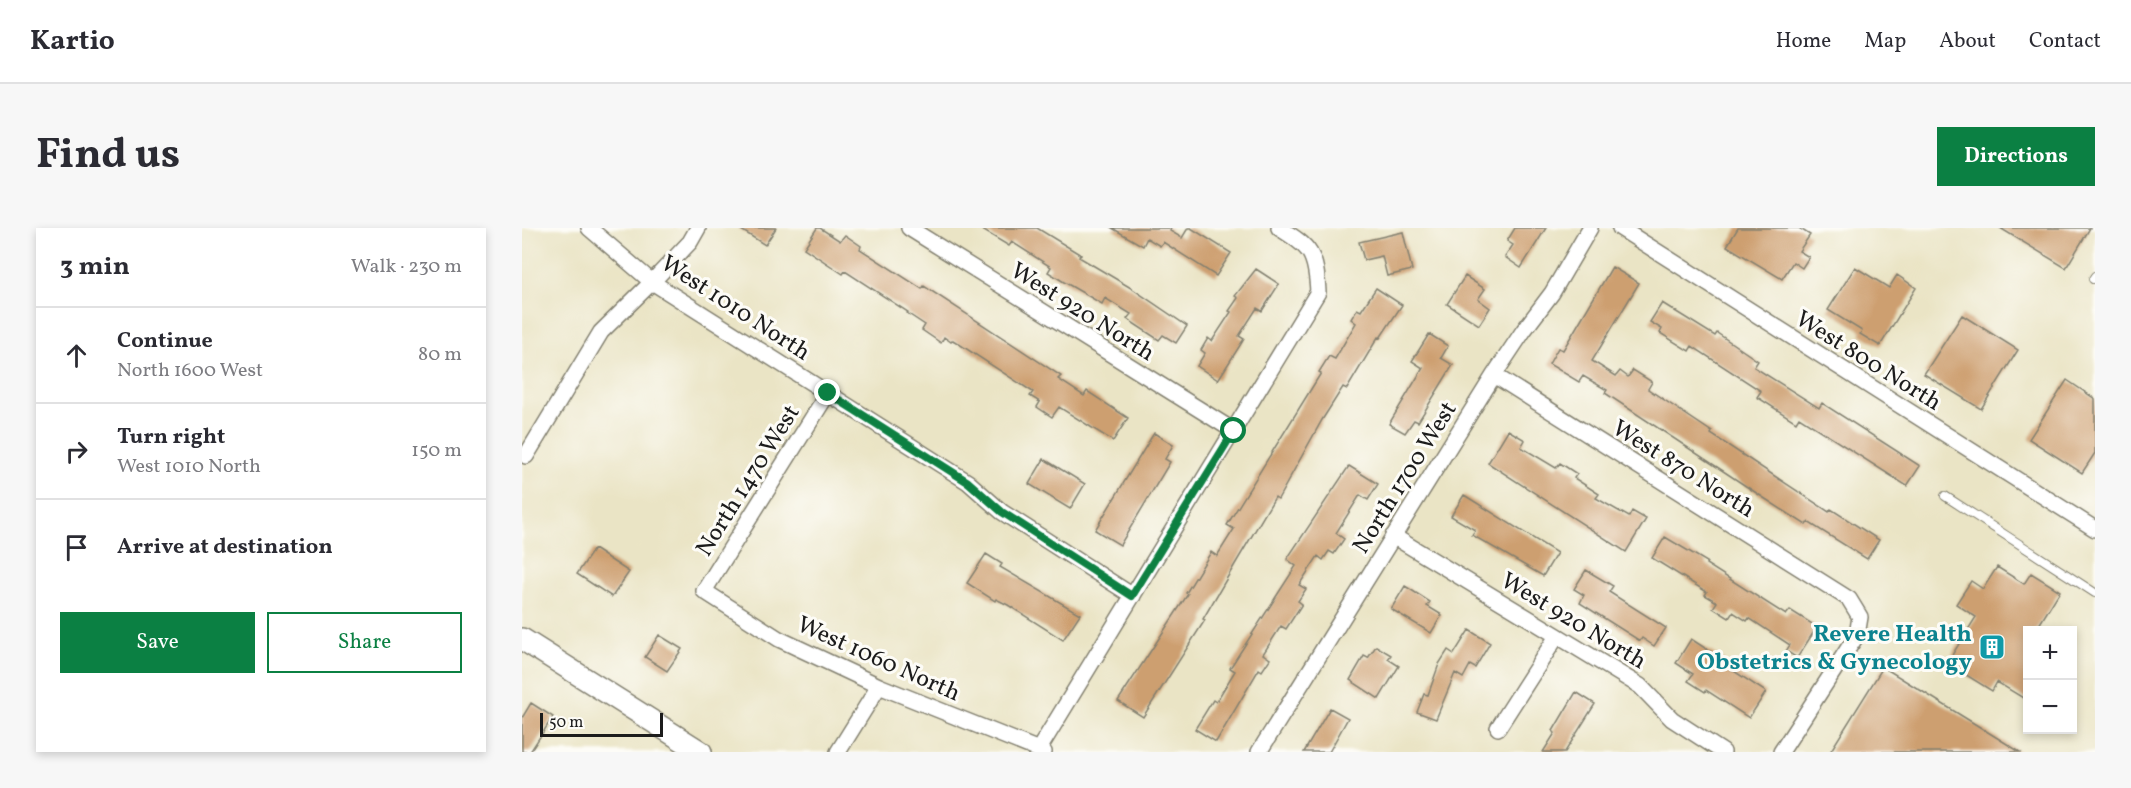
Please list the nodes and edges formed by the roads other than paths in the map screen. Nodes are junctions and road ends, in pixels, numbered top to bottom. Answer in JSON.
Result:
{"nodes":[{"id":1,"x":589,"y":228,"type":"edge"},
{"id":2,"x":698,"y":228,"type":"edge"},
{"id":3,"x":909,"y":228,"type":"edge"},
{"id":4,"x":1279,"y":228,"type":"edge"},
{"id":5,"x":1590,"y":228,"type":"edge"},
{"id":6,"x":1620,"y":228,"type":"edge"},
{"id":7,"x":652,"y":282,"type":"junction"},
{"id":8,"x":1494,"y":375,"type":"junction"},
{"id":9,"x":828,"y":393,"type":"junction"},
{"id":10,"x":1234,"y":431,"type":"junction"},
{"id":11,"x":526,"y":456,"type":"dead end"},
{"id":12,"x":1945,"y":496,"type":"dead end"},
{"id":13,"x":2095,"y":529,"type":"edge"},
{"id":14,"x":1393,"y":536,"type":"junction"},
{"id":15,"x":704,"y":591,"type":"joint"},
{"id":16,"x":2095,"y":592,"type":"edge"},
{"id":17,"x":1132,"y":596,"type":"junction"},
{"id":18,"x":1557,"y":636,"type":"junction"},
{"id":19,"x":522,"y":640,"type":"edge"},
{"id":20,"x":879,"y":686,"type":"junction"},
{"id":21,"x":1498,"y":728,"type":"dead end"},
{"id":22,"x":1041,"y":750,"type":"edge"},
{"id":23,"x":701,"y":752,"type":"edge"},
{"id":24,"x":838,"y":752,"type":"edge"},
{"id":25,"x":1259,"y":752,"type":"edge"},
{"id":26,"x":1723,"y":752,"type":"edge"},
{"id":27,"x":1781,"y":752,"type":"edge"}],
"edges":[{"from":1,"to":7,"type":"street","name":"West 1010 North"},
{"from":2,"to":7,"type":"street"},
{"from":3,"to":10,"type":"street","name":"West 920 North"},
{"from":4,"to":10,"type":"street"},
{"from":5,"to":8,"type":"street","name":"North 1700 West"},
{"from":6,"to":13,"type":"street","name":"West 800 North"},
{"from":7,"to":9,"type":"street","name":"West 1010 North"},
{"from":7,"to":11,"type":"street"},
{"from":8,"to":14,"type":"street","name":"North 1700 West"},
{"from":8,"to":27,"type":"street","name":"West 870 North"},
{"from":9,"to":15,"type":"street","name":"North 1470 West"},
{"from":9,"to":17,"type":"street","name":"West 1010 North"},
{"from":10,"to":17,"type":"street"},
{"from":12,"to":16,"type":"lane"},
{"from":14,"to":18,"type":"street","name":"West 920 North"},
{"from":14,"to":25,"type":"street","name":"North 1700 West"},
{"from":15,"to":20,"type":"street","name":"West 1060 North"},
{"from":17,"to":22,"type":"street"},
{"from":18,"to":21,"type":"street"},
{"from":18,"to":26,"type":"street","name":"West 920 North"},
{"from":19,"to":23,"type":"main road"},
{"from":20,"to":22,"type":"street","name":"West 1060 North"},
{"from":20,"to":24,"type":"street"}]}
